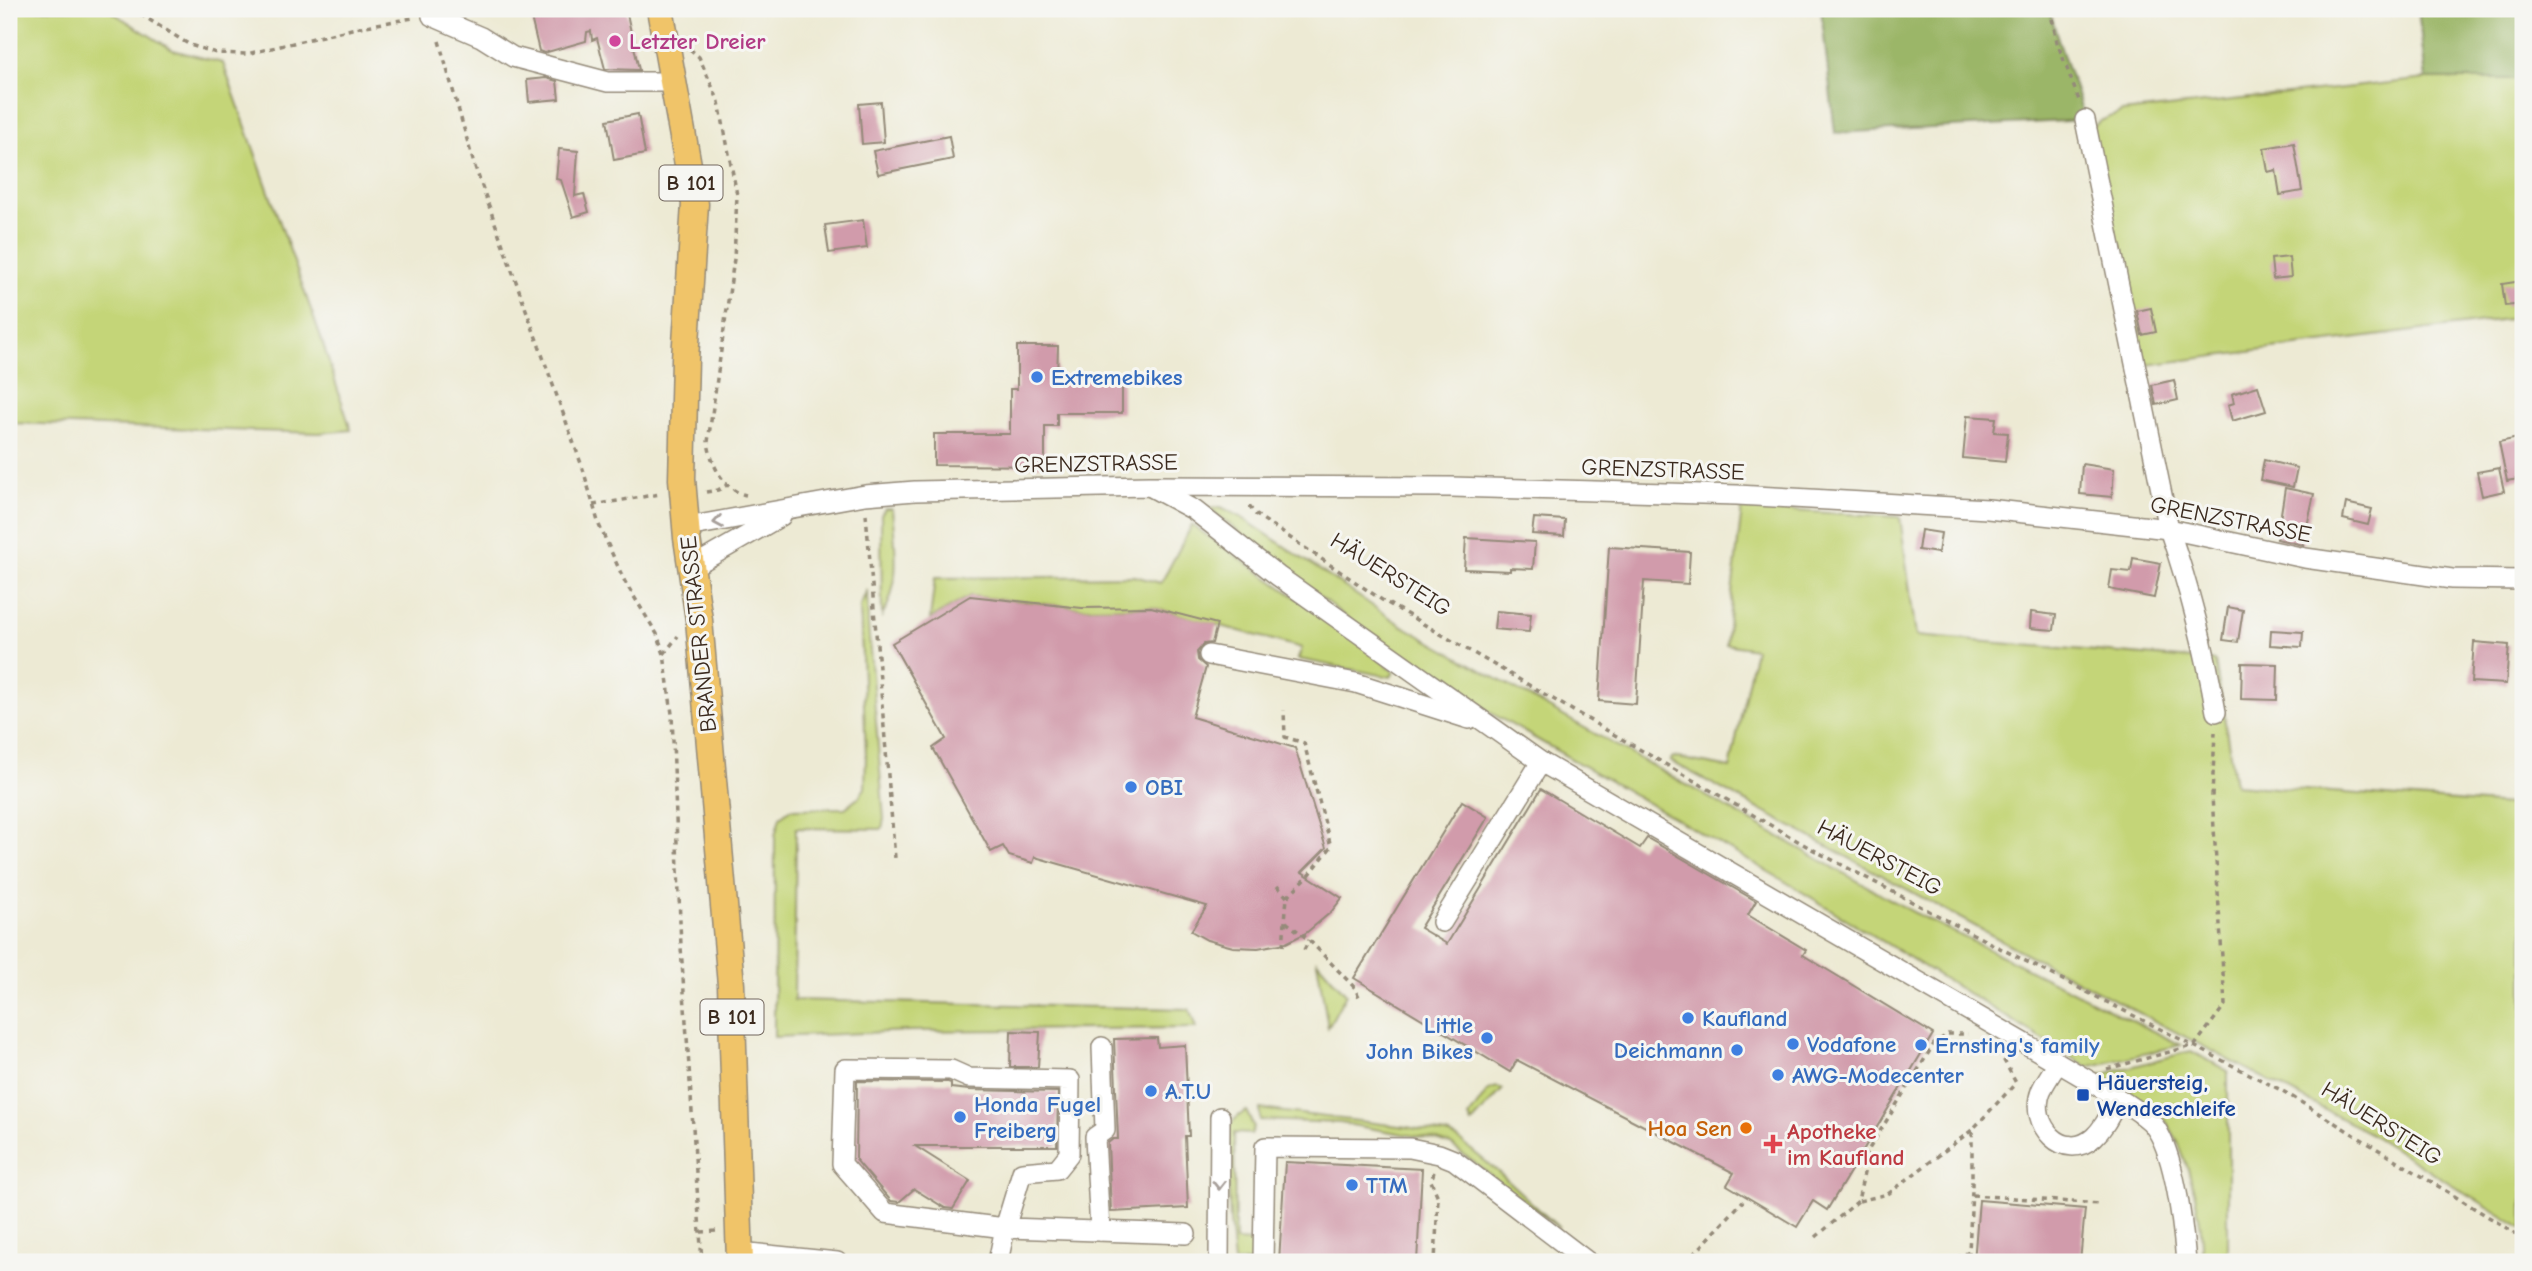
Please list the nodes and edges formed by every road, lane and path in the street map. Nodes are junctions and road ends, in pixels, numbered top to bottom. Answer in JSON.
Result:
{"nodes":[{"id":1,"x":132,"y":9,"type":"edge"},
{"id":2,"x":660,"y":9,"type":"edge"},
{"id":3,"x":2050,"y":9,"type":"edge"},
{"id":4,"x":432,"y":16,"type":"junction"},
{"id":5,"x":667,"y":47,"type":"junction"},
{"id":6,"x":673,"y":82,"type":"junction"},
{"id":7,"x":2085,"y":120,"type":"joint"},
{"id":8,"x":1149,"y":486,"type":"junction"},
{"id":9,"x":1235,"y":488,"type":"junction"},
{"id":10,"x":865,"y":495,"type":"junction"},
{"id":11,"x":753,"y":496,"type":"dead end"},
{"id":12,"x":798,"y":508,"type":"junction"},
{"id":13,"x":687,"y":527,"type":"junction"},
{"id":14,"x":2169,"y":529,"type":"junction"},
{"id":15,"x":692,"y":567,"type":"junction"},
{"id":16,"x":2523,"y":580,"type":"edge"},
{"id":17,"x":1209,"y":654,"type":"dead end"},
{"id":18,"x":1284,"y":710,"type":"dead end"},
{"id":19,"x":2216,"y":712,"type":"joint"},
{"id":20,"x":1487,"y":724,"type":"junction"},
{"id":21,"x":1541,"y":762,"type":"junction"},
{"id":22,"x":895,"y":858,"type":"dead end"},
{"id":23,"x":1277,"y":886,"type":"dead end"},
{"id":24,"x":1287,"y":897,"type":"junction"},
{"id":25,"x":1285,"y":922,"type":"junction"},
{"id":26,"x":1442,"y":922,"type":"dead end"},
{"id":27,"x":1309,"y":940,"type":"junction"},
{"id":28,"x":1283,"y":946,"type":"dead end"},
{"id":29,"x":1304,"y":950,"type":"dead end"},
{"id":30,"x":1359,"y":998,"type":"dead end"},
{"id":31,"x":1975,"y":1036,"type":"dead end"},
{"id":32,"x":1993,"y":1045,"type":"dead end"},
{"id":33,"x":2195,"y":1045,"type":"junction"},
{"id":34,"x":1102,"y":1047,"type":"dead end"},
{"id":35,"x":2058,"y":1063,"type":"junction"},
{"id":36,"x":2081,"y":1076,"type":"junction"},
{"id":37,"x":2015,"y":1083,"type":"junction"},
{"id":38,"x":2040,"y":1092,"type":"junction"},
{"id":39,"x":2118,"y":1100,"type":"junction"},
{"id":40,"x":1220,"y":1117,"type":"dead end"},
{"id":41,"x":1972,"y":1129,"type":"junction"},
{"id":42,"x":1439,"y":1154,"type":"junction"},
{"id":43,"x":1972,"y":1195,"type":"junction"},
{"id":44,"x":1743,"y":1201,"type":"dead end"},
{"id":45,"x":1858,"y":1201,"type":"junction"},
{"id":46,"x":2100,"y":1204,"type":"dead end"},
{"id":47,"x":1005,"y":1228,"type":"junction"},
{"id":48,"x":1100,"y":1231,"type":"junction"},
{"id":49,"x":1186,"y":1234,"type":"dead end"},
{"id":50,"x":1816,"y":1237,"type":"dead end"},
{"id":51,"x":2523,"y":1238,"type":"edge"},
{"id":52,"x":740,"y":1257,"type":"edge"},
{"id":53,"x":702,"y":1262,"type":"edge"},
{"id":54,"x":837,"y":1262,"type":"edge"},
{"id":55,"x":998,"y":1262,"type":"edge"},
{"id":56,"x":1219,"y":1262,"type":"edge"},
{"id":57,"x":1263,"y":1262,"type":"edge"},
{"id":58,"x":1435,"y":1262,"type":"edge"},
{"id":59,"x":1588,"y":1262,"type":"edge"},
{"id":60,"x":1687,"y":1262,"type":"edge"},
{"id":61,"x":1947,"y":1262,"type":"edge"},
{"id":62,"x":2186,"y":1262,"type":"edge"}],
"edges":[{"from":1,"to":4,"type":"path"},
{"from":2,"to":5,"type":"main road","name":"BRANDER STRASSE","number":"B 101"},
{"from":3,"to":7,"type":"path"},
{"from":4,"to":6,"type":"street"},
{"from":4,"to":53,"type":"path"},
{"from":5,"to":6,"type":"main road","name":"BRANDER STRASSE","number":"B 101"},
{"from":5,"to":11,"type":"path"},
{"from":6,"to":13,"type":"main road","name":"BRANDER STRASSE","number":"B 101"},
{"from":7,"to":14,"type":"street"},
{"from":8,"to":9,"type":"street","name":"GRENZSTRASSE"},
{"from":8,"to":10,"type":"street","name":"GRENZSTRASSE"},
{"from":8,"to":20,"type":"street"},
{"from":9,"to":14,"type":"street","name":"GRENZSTRASSE"},
{"from":9,"to":33,"type":"path","name":"HÄUERSTEIG"},
{"from":10,"to":12,"type":"street","name":"GRENZSTRASSE"},
{"from":10,"to":22,"type":"path"},
{"from":12,"to":13,"type":"street","name":"GRENZSTRASSE","one_way":true},
{"from":12,"to":15,"type":"street","name":"GRENZSTRASSE"},
{"from":13,"to":15,"type":"main road","name":"BRANDER STRASSE","number":"B 101"},
{"from":14,"to":16,"type":"street","name":"GRENZSTRASSE"},
{"from":14,"to":19,"type":"street"},
{"from":15,"to":52,"type":"main road","name":"BRANDER STRASSE","number":"B 101"},
{"from":17,"to":20,"type":"street"},
{"from":18,"to":24,"type":"path"},
{"from":19,"to":33,"type":"path"},
{"from":20,"to":21,"type":"street"},
{"from":21,"to":26,"type":"street"},
{"from":21,"to":35,"type":"street"},
{"from":23,"to":24,"type":"path"},
{"from":24,"to":25,"type":"path"},
{"from":25,"to":27,"type":"path"},
{"from":25,"to":28,"type":"path"},
{"from":27,"to":29,"type":"path"},
{"from":27,"to":30,"type":"path"},
{"from":31,"to":45,"type":"path"},
{"from":32,"to":37,"type":"path"},
{"from":33,"to":36,"type":"path"},
{"from":33,"to":51,"type":"path","name":"HÄUERSTEIG"},
{"from":34,"to":48,"type":"street"},
{"from":35,"to":36,"type":"street"},
{"from":35,"to":38,"type":"street"},
{"from":36,"to":39,"type":"street"},
{"from":37,"to":38,"type":"path"},
{"from":37,"to":41,"type":"path"},
{"from":38,"to":39,"type":"street"},
{"from":39,"to":62,"type":"street"},
{"from":40,"to":56,"type":"street","one_way":true},
{"from":41,"to":43,"type":"path"},
{"from":41,"to":45,"type":"path"},
{"from":42,"to":57,"type":"street"},
{"from":42,"to":58,"type":"path"},
{"from":42,"to":59,"type":"street"},
{"from":43,"to":46,"type":"path"},
{"from":43,"to":61,"type":"path"},
{"from":44,"to":60,"type":"path"},
{"from":45,"to":50,"type":"path"},
{"from":47,"to":47,"type":"street"},
{"from":47,"to":48,"type":"street"},
{"from":47,"to":55,"type":"street"},
{"from":48,"to":49,"type":"street"},
{"from":52,"to":54,"type":"street"}]}
